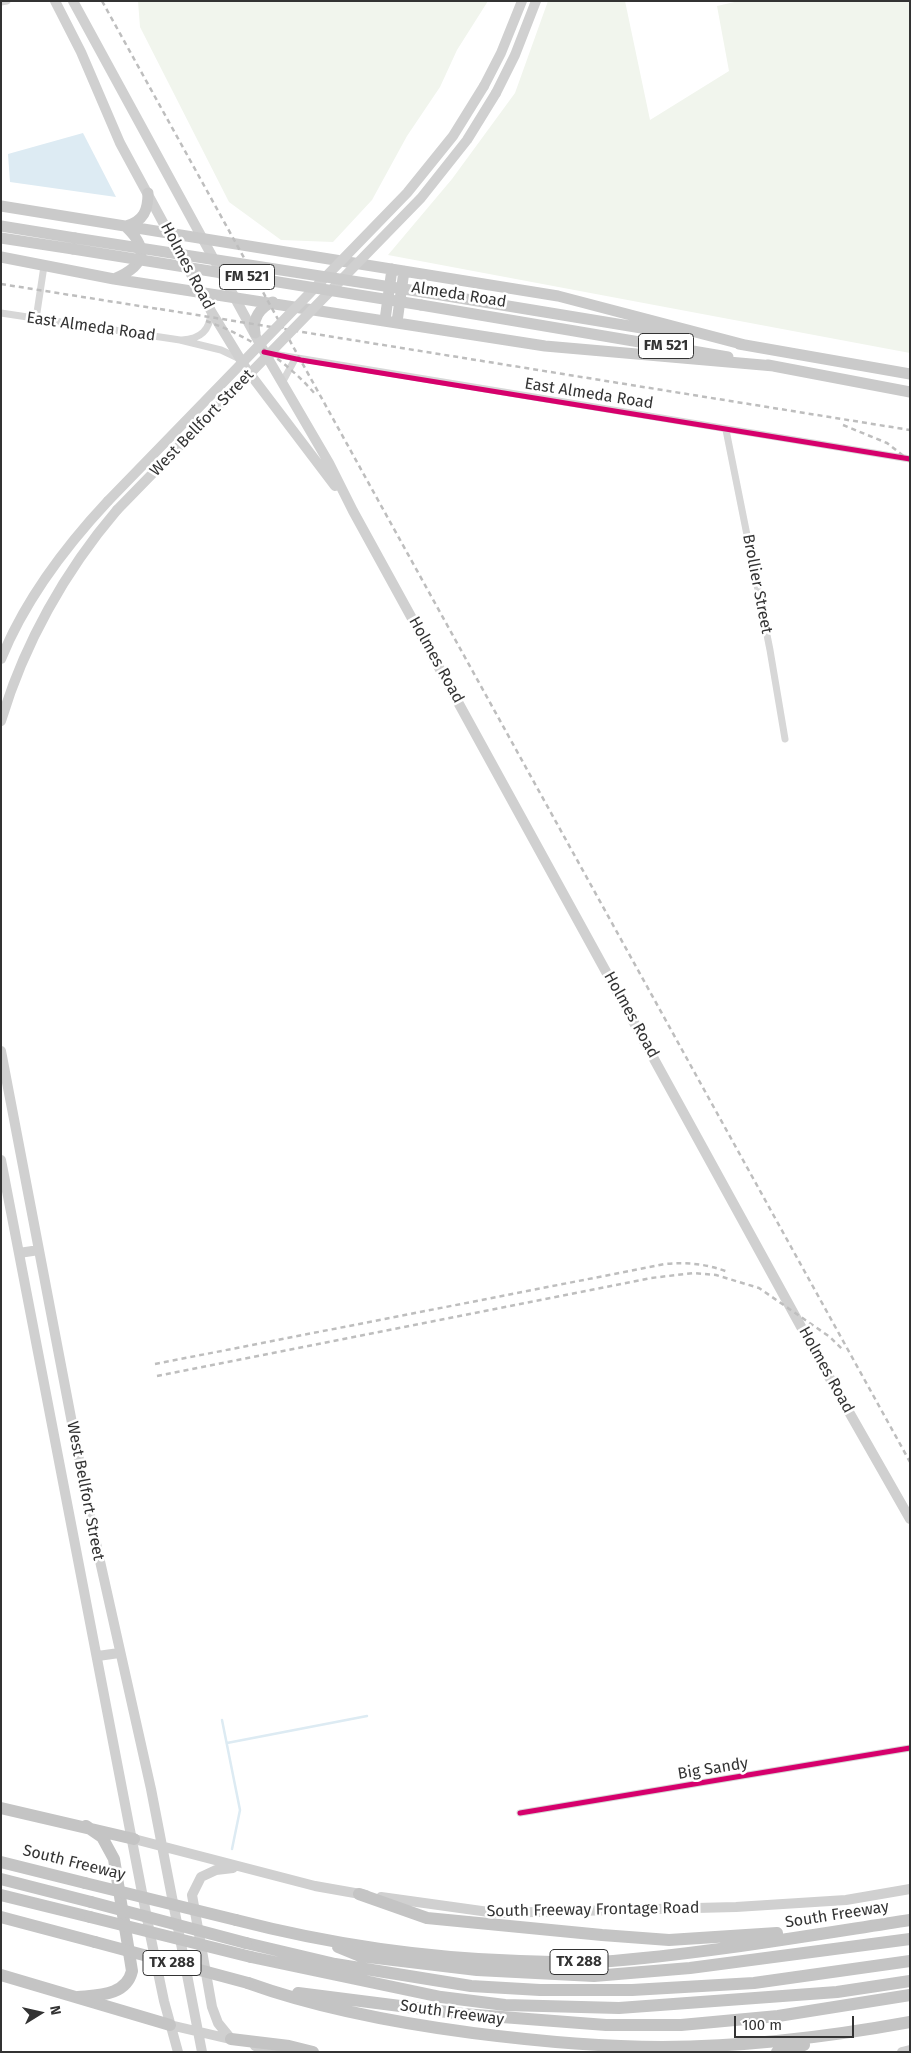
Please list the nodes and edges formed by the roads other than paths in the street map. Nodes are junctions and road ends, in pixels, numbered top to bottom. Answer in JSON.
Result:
{"nodes":[{"id":1,"x":7,"y":1,"type":"edge"},
{"id":2,"x":55,"y":1,"type":"edge"},
{"id":3,"x":64,"y":1,"type":"edge"},
{"id":4,"x":73,"y":1,"type":"edge"},
{"id":5,"x":522,"y":1,"type":"edge"},
{"id":6,"x":536,"y":1,"type":"edge"},
{"id":7,"x":1,"y":2,"type":"edge"},
{"id":8,"x":90,"y":32,"type":"junction"},
{"id":9,"x":148,"y":193,"type":"junction"},
{"id":10,"x":1,"y":206,"type":"edge"},
{"id":11,"x":1,"y":226,"type":"edge"},
{"id":12,"x":125,"y":226,"type":"junction"},
{"id":13,"x":170,"y":233,"type":"junction"},
{"id":14,"x":1,"y":238,"type":"edge"},
{"id":15,"x":204,"y":239,"type":"junction"},
{"id":16,"x":1,"y":257,"type":"edge"},
{"id":17,"x":44,"y":266,"type":"junction"},
{"id":18,"x":392,"y":269,"type":"junction"},
{"id":19,"x":404,"y":271,"type":"junction"},
{"id":20,"x":114,"y":279,"type":"junction"},
{"id":21,"x":202,"y":292,"type":"junction"},
{"id":22,"x":235,"y":297,"type":"junction"},
{"id":23,"x":273,"y":302,"type":"junction"},
{"id":24,"x":211,"y":311,"type":"junction"},
{"id":25,"x":1,"y":313,"type":"edge"},
{"id":26,"x":36,"y":319,"type":"junction"},
{"id":27,"x":385,"y":320,"type":"junction"},
{"id":28,"x":396,"y":322,"type":"junction"},
{"id":29,"x":255,"y":333,"type":"junction"},
{"id":30,"x":180,"y":340,"type":"junction"},
{"id":31,"x":745,"y":345,"type":"junction"},
{"id":32,"x":264,"y":352,"type":"junction"},
{"id":33,"x":295,"y":359,"type":"junction"},
{"id":34,"x":240,"y":360,"type":"junction"},
{"id":35,"x":774,"y":366,"type":"junction"},
{"id":36,"x":910,"y":374,"type":"edge"},
{"id":37,"x":283,"y":381,"type":"junction"},
{"id":38,"x":910,"y":392,"type":"edge"},
{"id":39,"x":726,"y":430,"type":"junction"},
{"id":40,"x":910,"y":458,"type":"edge"},
{"id":41,"x":353,"y":511,"type":"junction"},
{"id":42,"x":1,"y":659,"type":"edge"},
{"id":43,"x":1,"y":721,"type":"edge"},
{"id":44,"x":785,"y":739,"type":"dead end"},
{"id":45,"x":1,"y":1051,"type":"edge"},
{"id":46,"x":1,"y":1160,"type":"edge"},
{"id":47,"x":39,"y":1250,"type":"junction"},
{"id":48,"x":19,"y":1253,"type":"junction"},
{"id":49,"x":910,"y":1519,"type":"edge"},
{"id":50,"x":119,"y":1652,"type":"junction"},
{"id":51,"x":98,"y":1656,"type":"junction"},
{"id":52,"x":910,"y":1748,"type":"edge"},
{"id":53,"x":1,"y":1808,"type":"edge"},
{"id":54,"x":520,"y":1813,"type":"dead end"},
{"id":55,"x":86,"y":1826,"type":"junction"},
{"id":56,"x":134,"y":1839,"type":"junction"},
{"id":57,"x":163,"y":1846,"type":"junction"},
{"id":58,"x":1,"y":1862,"type":"edge"},
{"id":59,"x":244,"y":1869,"type":"junction"},
{"id":60,"x":1,"y":1879,"type":"edge"},
{"id":61,"x":910,"y":1889,"type":"edge"},
{"id":62,"x":359,"y":1894,"type":"junction"},
{"id":63,"x":1,"y":1895,"type":"edge"},
{"id":64,"x":1,"y":1917,"type":"edge"},
{"id":65,"x":910,"y":1920,"type":"edge"},
{"id":66,"x":837,"y":1931,"type":"junction"},
{"id":67,"x":910,"y":1939,"type":"edge"},
{"id":68,"x":319,"y":1940,"type":"junction"},
{"id":69,"x":910,"y":1953,"type":"edge"},
{"id":70,"x":910,"y":1961,"type":"edge"},
{"id":71,"x":910,"y":1974,"type":"edge"},
{"id":72,"x":1,"y":1975,"type":"edge"},
{"id":73,"x":910,"y":1981,"type":"edge"},
{"id":74,"x":754,"y":1983,"type":"junction"},
{"id":75,"x":261,"y":1988,"type":"junction"},
{"id":76,"x":772,"y":1995,"type":"junction"},
{"id":77,"x":910,"y":1995,"type":"edge"},
{"id":78,"x":78,"y":1997,"type":"junction"},
{"id":79,"x":910,"y":2022,"type":"edge"},
{"id":80,"x":170,"y":2024,"type":"junction"},
{"id":81,"x":198,"y":2031,"type":"junction"},
{"id":82,"x":855,"y":2032,"type":"junction"},
{"id":83,"x":232,"y":2039,"type":"junction"},
{"id":84,"x":910,"y":2050,"type":"edge"},
{"id":85,"x":178,"y":2052,"type":"edge"},
{"id":86,"x":202,"y":2052,"type":"edge"},
{"id":87,"x":275,"y":2052,"type":"edge"},
{"id":88,"x":313,"y":2052,"type":"edge"},
{"id":89,"x":777,"y":2052,"type":"edge"},
{"id":90,"x":902,"y":2052,"type":"edge"}],
"edges":[{"from":1,"to":7,"type":"street"},
{"from":2,"to":9,"type":"main road","name":"Holmes Road"},
{"from":3,"to":8,"type":"main road"},
{"from":4,"to":8,"type":"main road","name":"Holmes Road"},
{"from":5,"to":42,"type":"main road","name":"West Bellfort Street","bridge":true},
{"from":6,"to":43,"type":"main road","name":"West Bellfort Street","bridge":true},
{"from":8,"to":15,"type":"main road","name":"Holmes Road"},
{"from":9,"to":12,"type":"main road"},
{"from":9,"to":13,"type":"main road","name":"Holmes Road"},
{"from":10,"to":12,"type":"main road"},
{"from":11,"to":31,"type":"main road","name":"Almeda Road","number":"FM 521","bridge":true},
{"from":12,"to":13,"type":"main road"},
{"from":12,"to":20,"type":"main road"},
{"from":13,"to":15,"type":"main road"},
{"from":13,"to":21,"type":"main road","name":"Holmes Road"},
{"from":14,"to":35,"type":"main road","name":"Almeda Road","number":"FM 521","bridge":true},
{"from":15,"to":18,"type":"main road"},
{"from":15,"to":22,"type":"main road","name":"Holmes Road"},
{"from":16,"to":17,"type":"main road"},
{"from":17,"to":20,"type":"main road"},
{"from":17,"to":26,"type":"street"},
{"from":18,"to":19,"type":"main road"},
{"from":18,"to":27,"type":"main road"},
{"from":19,"to":28,"type":"main road"},
{"from":19,"to":31,"type":"main road"},
{"from":20,"to":21,"type":"main road"},
{"from":21,"to":22,"type":"main road"},
{"from":21,"to":24,"type":"main road","name":"Holmes Road"},
{"from":22,"to":23,"type":"main road"},
{"from":22,"to":29,"type":"main road","name":"Holmes Road"},
{"from":23,"to":27,"type":"main road"},
{"from":23,"to":29,"type":"main road"},
{"from":24,"to":30,"type":"street","name":"East Almeda Road"},
{"from":24,"to":34,"type":"main road","name":"Holmes Road"},
{"from":25,"to":26,"type":"street","name":"East Almeda Road"},
{"from":26,"to":30,"type":"street","name":"East Almeda Road"},
{"from":27,"to":28,"type":"main road"},
{"from":28,"to":35,"type":"main road"},
{"from":29,"to":32,"type":"main road","name":"Holmes Road"},
{"from":30,"to":34,"type":"street","name":"East Almeda Road"},
{"from":31,"to":36,"type":"main road","name":"Almeda Road","number":"FM 521"},
{"from":32,"to":33,"type":"street","name":"East Almeda Road"},
{"from":32,"to":37,"type":"main road","name":"Holmes Road"},
{"from":33,"to":37,"type":"street"},
{"from":33,"to":39,"type":"street","name":"East Almeda Road"},
{"from":34,"to":41,"type":"main road","name":"Holmes Road"},
{"from":35,"to":38,"type":"main road","name":"Almeda Road","number":"FM 521"},
{"from":37,"to":41,"type":"main road","name":"Holmes Road"},
{"from":39,"to":40,"type":"street","name":"East Almeda Road"},
{"from":39,"to":44,"type":"street","name":"Brollier Street"},
{"from":41,"to":49,"type":"main road","name":"Holmes Road"},
{"from":45,"to":47,"type":"main road","name":"West Bellfort Street"},
{"from":46,"to":48,"type":"main road","name":"West Bellfort Street"},
{"from":47,"to":48,"type":"main road"},
{"from":47,"to":50,"type":"main road","name":"West Bellfort Street"},
{"from":48,"to":51,"type":"main road","name":"West Bellfort Street"},
{"from":50,"to":51,"type":"main road"},
{"from":50,"to":57,"type":"main road","name":"West Bellfort Street"},
{"from":51,"to":56,"type":"main road","name":"West Bellfort Street"},
{"from":52,"to":54,"type":"street","name":"Big Sandy"},
{"from":53,"to":55,"type":"highway"},
{"from":55,"to":56,"type":"highway"},
{"from":55,"to":78,"type":"highway"},
{"from":56,"to":57,"type":"main road","name":"South Freeway Frontage Road"},
{"from":56,"to":80,"type":"main road","name":"West Bellfort Street"},
{"from":57,"to":59,"type":"main road","name":"South Freeway Frontage Road"},
{"from":57,"to":81,"type":"main road","name":"West Bellfort Street"},
{"from":58,"to":68,"type":"highway","name":"South Freeway","number":"TX 288","bridge":true},
{"from":59,"to":62,"type":"main road","name":"South Freeway Frontage Road"},
{"from":59,"to":83,"type":"main road"},
{"from":60,"to":74,"type":"highway","bridge":true},
{"from":61,"to":62,"type":"main road","name":"South Freeway Frontage Road"},
{"from":62,"to":66,"type":"highway"},
{"from":63,"to":76,"type":"highway","bridge":true},
{"from":64,"to":75,"type":"highway","name":"South Freeway","number":"TX 288","bridge":true},
{"from":65,"to":66,"type":"highway","name":"South Freeway","number":"TX 288"},
{"from":66,"to":68,"type":"highway","name":"South Freeway","number":"TX 288"},
{"from":67,"to":68,"type":"highway"},
{"from":69,"to":74,"type":"highway"},
{"from":70,"to":74,"type":"highway"},
{"from":71,"to":76,"type":"highway"},
{"from":72,"to":78,"type":"highway"},
{"from":73,"to":76,"type":"highway"},
{"from":75,"to":77,"type":"highway"},
{"from":75,"to":82,"type":"highway","name":"South Freeway","number":"TX 288"},
{"from":78,"to":80,"type":"highway"},
{"from":79,"to":82,"type":"highway","name":"South Freeway","number":"TX 288"},
{"from":80,"to":81,"type":"main road"},
{"from":80,"to":85,"type":"main road","name":"West Bellfort Street"},
{"from":81,"to":83,"type":"main road"},
{"from":81,"to":86,"type":"main road","name":"West Bellfort Street"},
{"from":82,"to":89,"type":"highway"},
{"from":83,"to":87,"type":"main road"},
{"from":83,"to":88,"type":"highway"},
{"from":84,"to":90,"type":"main road"}]}
